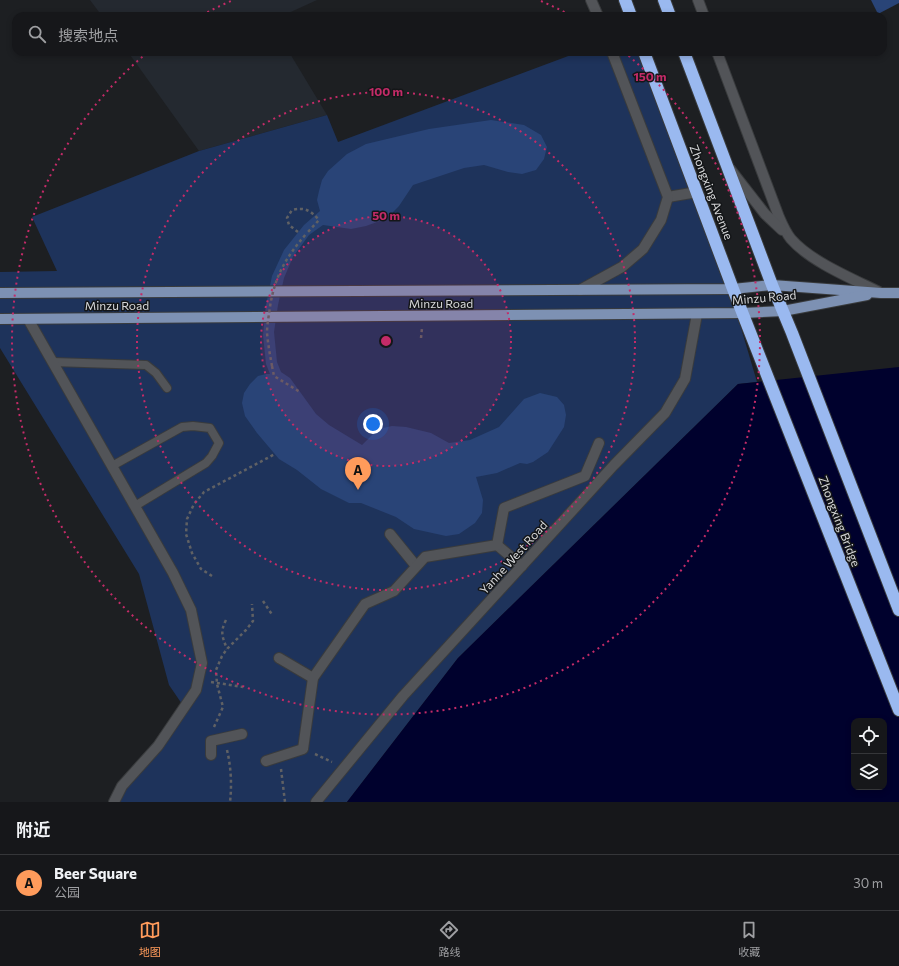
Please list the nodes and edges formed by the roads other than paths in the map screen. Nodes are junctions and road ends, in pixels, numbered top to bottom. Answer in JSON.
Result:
{"nodes":[{"id":1,"x":591,"y":0,"type":"edge"},
{"id":2,"x":625,"y":0,"type":"edge"},
{"id":3,"x":664,"y":0,"type":"edge"},
{"id":4,"x":698,"y":0,"type":"edge"},
{"id":5,"x":596,"y":12,"type":"edge"},
{"id":6,"x":630,"y":12,"type":"edge"},
{"id":7,"x":668,"y":12,"type":"edge"},
{"id":8,"x":702,"y":12,"type":"edge"},
{"id":9,"x":614,"y":56,"type":"edge"},
{"id":10,"x":646,"y":56,"type":"edge"},
{"id":11,"x":685,"y":56,"type":"edge"},
{"id":12,"x":719,"y":56,"type":"edge"},
{"id":13,"x":725,"y":162,"type":"junction"},
{"id":14,"x":697,"y":192,"type":"junction"},
{"id":15,"x":668,"y":197,"type":"junction"},
{"id":16,"x":790,"y":238,"type":"junction"},
{"id":17,"x":772,"y":285,"type":"junction"},
{"id":18,"x":733,"y":289,"type":"junction"},
{"id":19,"x":580,"y":290,"type":"junction"},
{"id":20,"x":0,"y":293,"type":"edge"},
{"id":21,"x":881,"y":293,"type":"junction"},
{"id":22,"x":899,"y":293,"type":"edge"},
{"id":23,"x":783,"y":311,"type":"junction"},
{"id":24,"x":743,"y":313,"type":"junction"},
{"id":25,"x":697,"y":314,"type":"junction"},
{"id":26,"x":0,"y":319,"type":"edge"},
{"id":27,"x":28,"y":319,"type":"junction"},
{"id":28,"x":792,"y":333,"type":"joint"},
{"id":29,"x":755,"y":342,"type":"joint"},
{"id":30,"x":53,"y":362,"type":"junction"},
{"id":31,"x":167,"y":388,"type":"dead end"},
{"id":32,"x":599,"y":443,"type":"dead end"},
{"id":33,"x":112,"y":466,"type":"junction"},
{"id":34,"x":135,"y":506,"type":"junction"},
{"id":35,"x":390,"y":534,"type":"dead end"},
{"id":36,"x":497,"y":545,"type":"junction"},
{"id":37,"x":416,"y":566,"type":"junction"},
{"id":38,"x":522,"y":566,"type":"junction"},
{"id":39,"x":899,"y":610,"type":"edge"},
{"id":40,"x":279,"y":658,"type":"dead end"},
{"id":41,"x":313,"y":678,"type":"junction"},
{"id":42,"x":899,"y":710,"type":"edge"},
{"id":43,"x":242,"y":734,"type":"dead end"},
{"id":44,"x":211,"y":755,"type":"dead end"},
{"id":45,"x":266,"y":761,"type":"dead end"},
{"id":46,"x":114,"y":802,"type":"edge"},
{"id":47,"x":316,"y":802,"type":"edge"}],
"edges":[{"from":1,"to":5,"type":"street"},
{"from":2,"to":6,"type":"highway"},
{"from":3,"to":7,"type":"highway"},
{"from":4,"to":8,"type":"street"},
{"from":9,"to":15,"type":"street"},
{"from":10,"to":14,"type":"highway","name":"Zhongxing Avenue"},
{"from":11,"to":13,"type":"highway","name":"Zhongxing Avenue"},
{"from":12,"to":16,"type":"street"},
{"from":13,"to":16,"type":"street"},
{"from":13,"to":17,"type":"highway","name":"Zhongxing Avenue"},
{"from":14,"to":15,"type":"street"},
{"from":14,"to":18,"type":"highway","name":"Zhongxing Avenue"},
{"from":15,"to":19,"type":"street"},
{"from":16,"to":21,"type":"street"},
{"from":17,"to":18,"type":"main road","name":"Minzu Road"},
{"from":17,"to":21,"type":"main road","name":"Minzu Road"},
{"from":17,"to":23,"type":"highway","name":"Zhongxing Avenue"},
{"from":18,"to":19,"type":"main road","name":"Minzu Road"},
{"from":18,"to":24,"type":"highway","name":"Zhongxing Avenue"},
{"from":19,"to":20,"type":"main road","name":"Minzu Road"},
{"from":21,"to":22,"type":"main road"},
{"from":21,"to":23,"type":"main road","name":"Minzu Road"},
{"from":23,"to":24,"type":"main road","name":"Minzu Road"},
{"from":23,"to":28,"type":"highway","name":"Zhongxing Avenue"},
{"from":24,"to":25,"type":"main road","name":"Minzu Road"},
{"from":24,"to":29,"type":"highway","name":"Zhongxing Avenue"},
{"from":25,"to":27,"type":"main road","name":"Minzu Road"},
{"from":25,"to":38,"type":"street","name":"Yanhe West Road"},
{"from":26,"to":27,"type":"main road","name":"Minzu Road"},
{"from":27,"to":30,"type":"street"},
{"from":28,"to":39,"type":"highway","name":"Zhongxing Bridge"},
{"from":29,"to":42,"type":"highway","name":"Zhongxing Bridge"},
{"from":30,"to":31,"type":"lane"},
{"from":30,"to":33,"type":"street"},
{"from":32,"to":36,"type":"street"},
{"from":33,"to":34,"type":"street"},
{"from":33,"to":34,"type":"lane"},
{"from":34,"to":46,"type":"street"},
{"from":35,"to":37,"type":"street"},
{"from":36,"to":37,"type":"street"},
{"from":36,"to":38,"type":"street"},
{"from":37,"to":41,"type":"street"},
{"from":38,"to":47,"type":"street","name":"Yanhe West Road"},
{"from":40,"to":41,"type":"street"},
{"from":41,"to":45,"type":"street"},
{"from":43,"to":44,"type":"street"}]}
